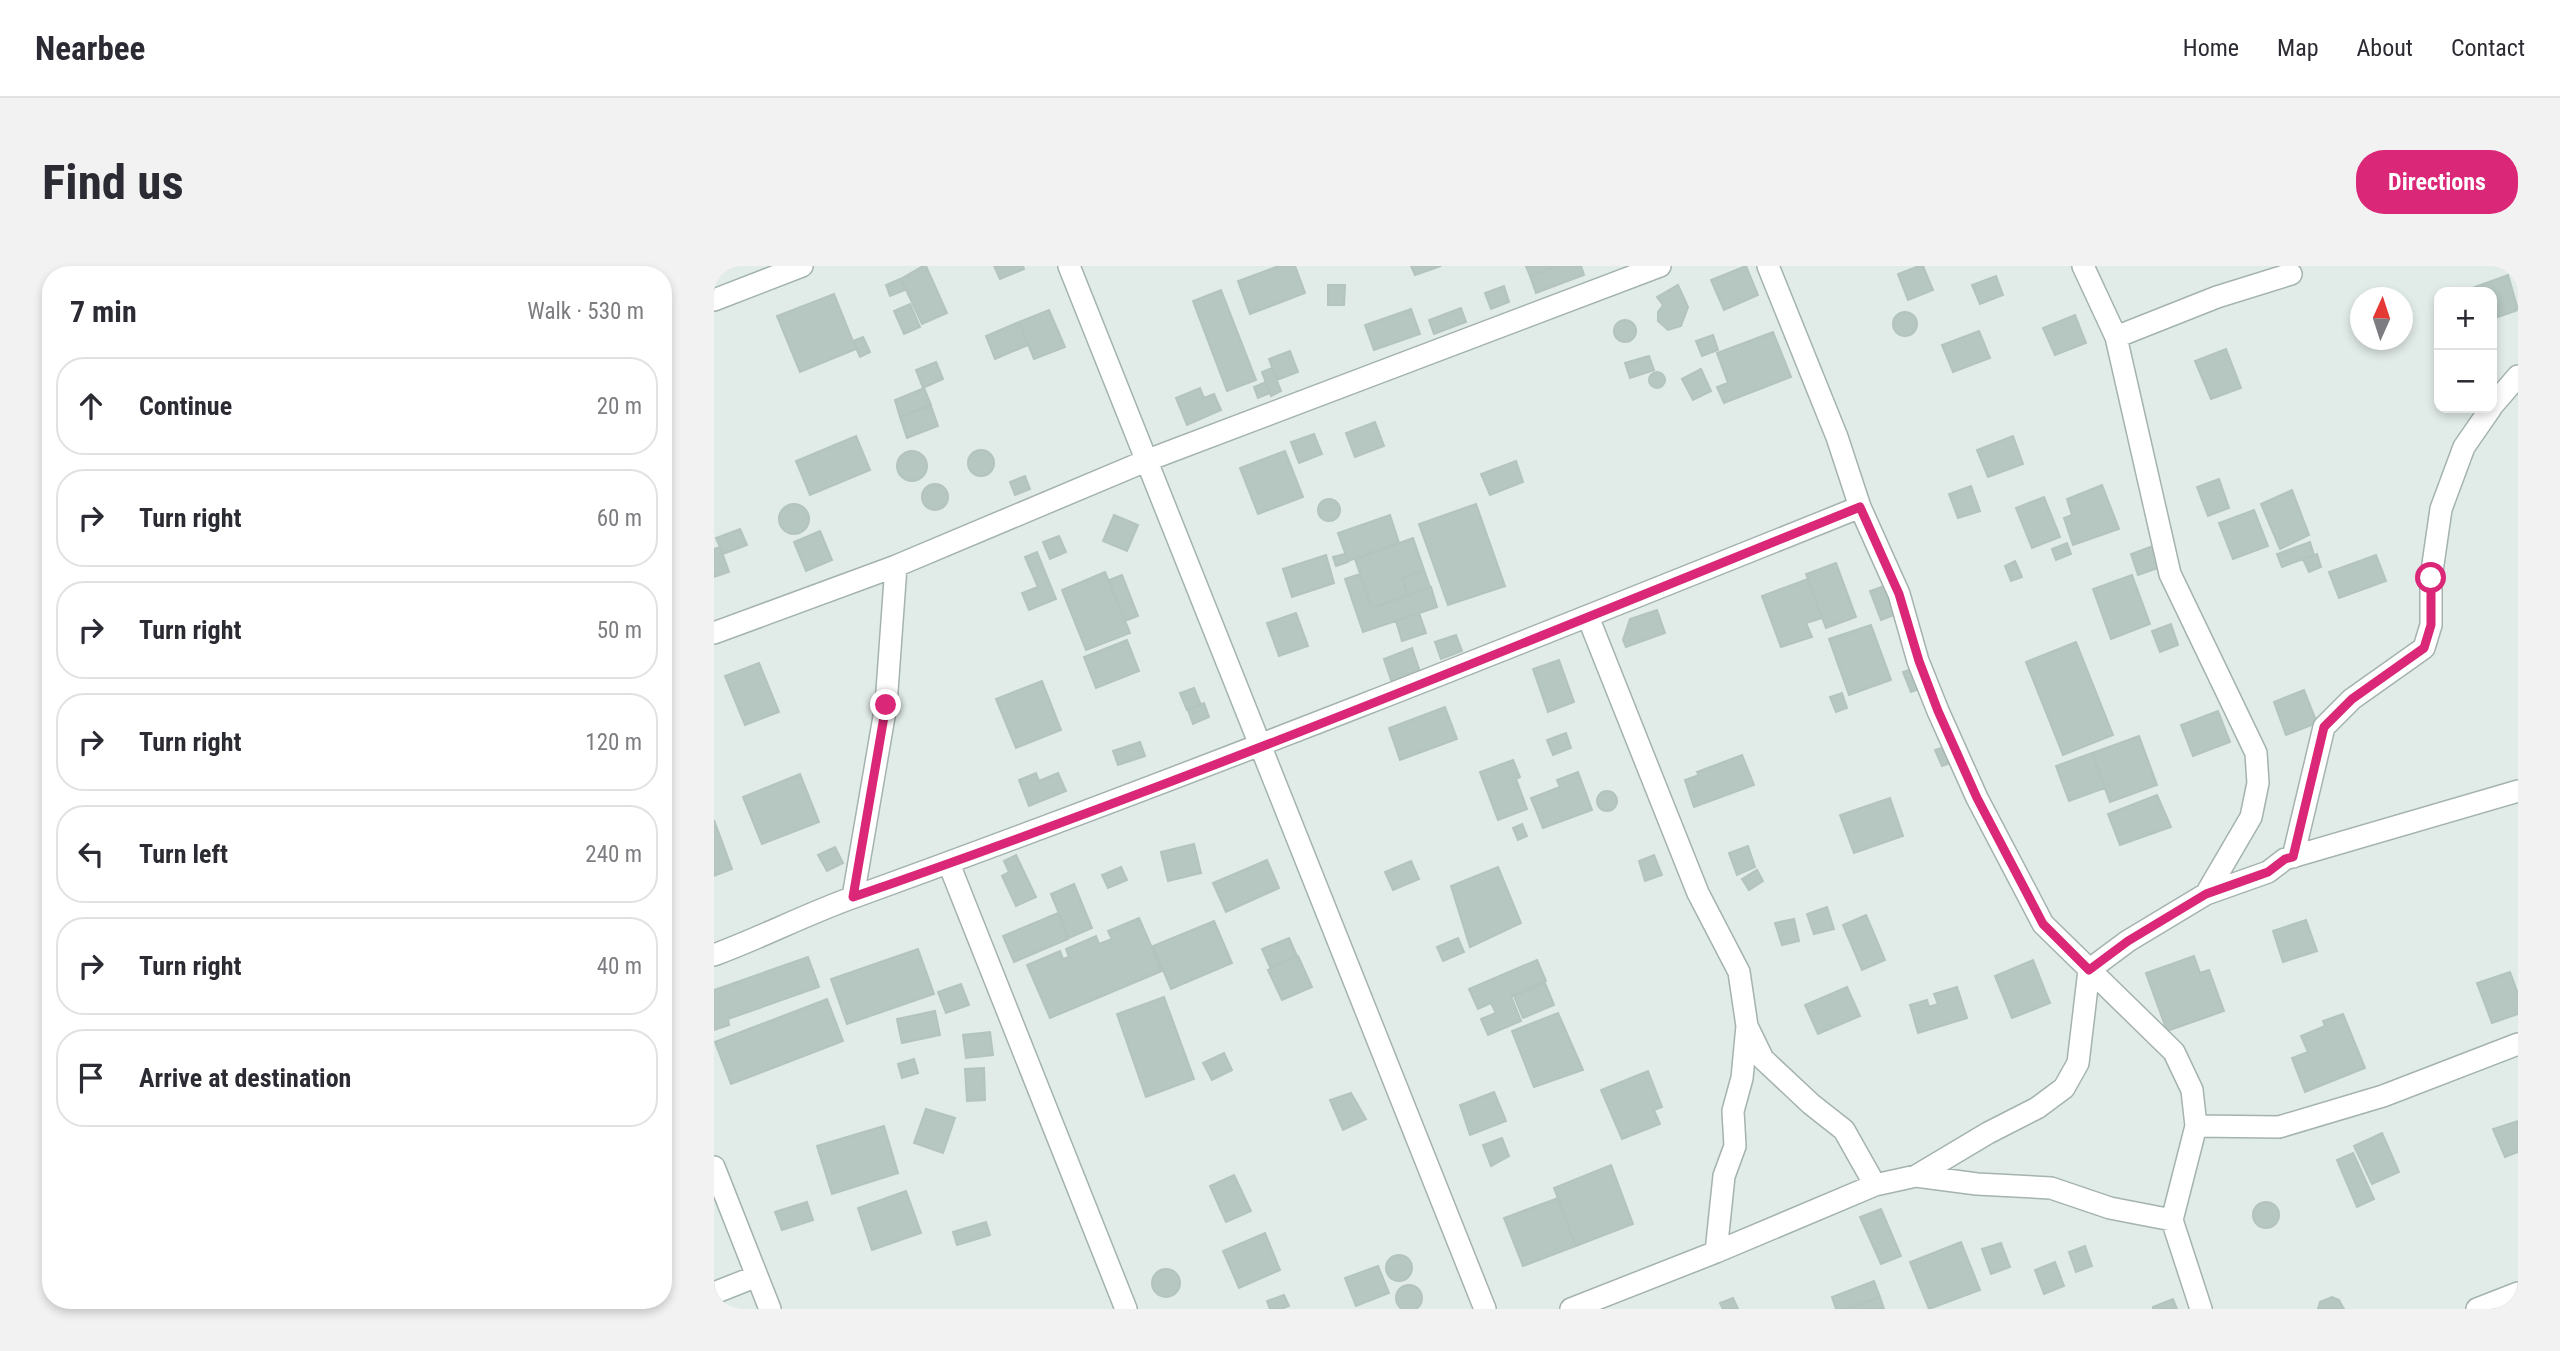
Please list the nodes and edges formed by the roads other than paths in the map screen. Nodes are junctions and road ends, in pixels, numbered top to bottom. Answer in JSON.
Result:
{"nodes":[{"id":1,"x":802,"y":266,"type":"edge"},
{"id":2,"x":1069,"y":266,"type":"edge"},
{"id":3,"x":1660,"y":266,"type":"edge"},
{"id":4,"x":1768,"y":266,"type":"edge"},
{"id":5,"x":2083,"y":266,"type":"edge"},
{"id":6,"x":2291,"y":274,"type":"dead end"},
{"id":7,"x":716,"y":293,"type":"edge"},
{"id":8,"x":2116,"y":337,"type":"junction"},
{"id":9,"x":2518,"y":376,"type":"edge"},
{"id":10,"x":2497,"y":400,"type":"edge"},
{"id":11,"x":2487,"y":413,"type":"edge"},
{"id":12,"x":1148,"y":460,"type":"junction"},
{"id":13,"x":1860,"y":507,"type":"junction"},
{"id":14,"x":896,"y":566,"type":"junction"},
{"id":15,"x":1588,"y":617,"type":"junction"},
{"id":16,"x":714,"y":633,"type":"edge"},
{"id":17,"x":1260,"y":746,"type":"junction"},
{"id":18,"x":2518,"y":791,"type":"edge"},
{"id":19,"x":2293,"y":857,"type":"junction"},
{"id":20,"x":949,"y":864,"type":"junction"},
{"id":21,"x":2206,"y":894,"type":"junction"},
{"id":22,"x":853,"y":897,"type":"junction"},
{"id":23,"x":714,"y":954,"type":"edge"},
{"id":24,"x":2089,"y":970,"type":"junction"},
{"id":25,"x":1747,"y":1026,"type":"junction"},
{"id":26,"x":2518,"y":1044,"type":"edge"},
{"id":27,"x":2196,"y":1126,"type":"junction"},
{"id":28,"x":714,"y":1167,"type":"edge"},
{"id":29,"x":1916,"y":1176,"type":"junction"},
{"id":30,"x":1875,"y":1185,"type":"junction"},
{"id":31,"x":2172,"y":1220,"type":"junction"},
{"id":32,"x":1716,"y":1252,"type":"junction"},
{"id":33,"x":757,"y":1276,"type":"junction"},
{"id":34,"x":714,"y":1293,"type":"edge"},
{"id":35,"x":2518,"y":1293,"type":"edge"},
{"id":36,"x":770,"y":1309,"type":"edge"},
{"id":37,"x":1126,"y":1309,"type":"edge"},
{"id":38,"x":1485,"y":1309,"type":"edge"},
{"id":39,"x":1571,"y":1309,"type":"edge"},
{"id":40,"x":2201,"y":1309,"type":"edge"},
{"id":41,"x":2477,"y":1309,"type":"edge"}],
"edges":[{"from":1,"to":7,"type":"street"},
{"from":2,"to":12,"type":"street"},
{"from":3,"to":12,"type":"street"},
{"from":4,"to":13,"type":"street"},
{"from":5,"to":8,"type":"street"},
{"from":6,"to":8,"type":"street"},
{"from":8,"to":21,"type":"street"},
{"from":9,"to":10,"type":"street"},
{"from":11,"to":19,"type":"street"},
{"from":12,"to":14,"type":"street"},
{"from":12,"to":17,"type":"street"},
{"from":13,"to":15,"type":"street"},
{"from":13,"to":24,"type":"street"},
{"from":14,"to":16,"type":"street"},
{"from":14,"to":22,"type":"street"},
{"from":15,"to":17,"type":"street"},
{"from":15,"to":25,"type":"street"},
{"from":17,"to":20,"type":"street"},
{"from":17,"to":38,"type":"street"},
{"from":18,"to":19,"type":"street"},
{"from":19,"to":21,"type":"street"},
{"from":20,"to":22,"type":"street"},
{"from":20,"to":37,"type":"street"},
{"from":21,"to":24,"type":"street"},
{"from":22,"to":23,"type":"street"},
{"from":24,"to":27,"type":"street"},
{"from":24,"to":29,"type":"street"},
{"from":25,"to":30,"type":"street"},
{"from":25,"to":32,"type":"street"},
{"from":26,"to":27,"type":"street"},
{"from":27,"to":31,"type":"street"},
{"from":28,"to":33,"type":"street"},
{"from":29,"to":30,"type":"street"},
{"from":29,"to":31,"type":"street"},
{"from":30,"to":32,"type":"street"},
{"from":31,"to":40,"type":"street"},
{"from":32,"to":39,"type":"street"},
{"from":33,"to":34,"type":"street"},
{"from":33,"to":36,"type":"street"},
{"from":35,"to":41,"type":"street"}]}
